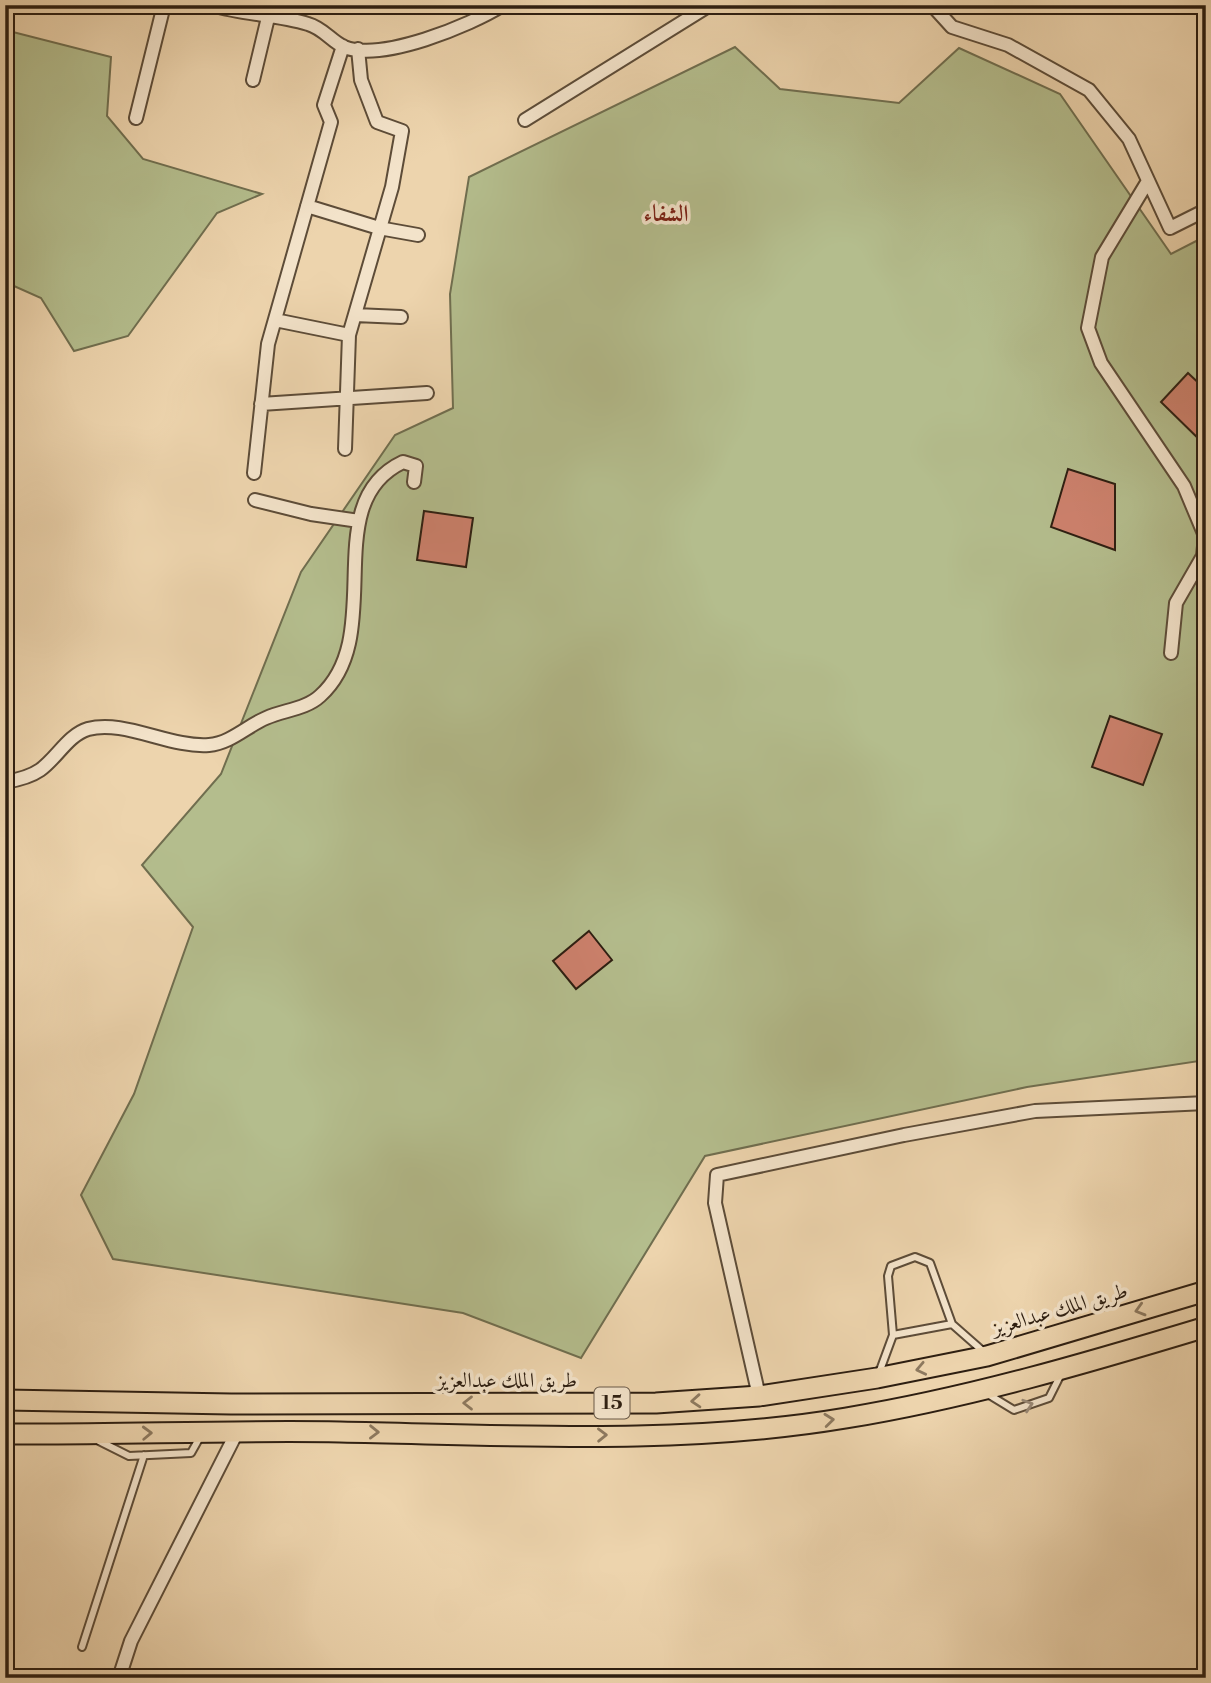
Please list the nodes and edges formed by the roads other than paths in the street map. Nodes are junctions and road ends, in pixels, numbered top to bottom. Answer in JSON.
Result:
{"nodes":[{"id":1,"x":164,"y":5,"type":"edge"},
{"id":2,"x":212,"y":5,"type":"edge"},
{"id":3,"x":503,"y":5,"type":"edge"},
{"id":4,"x":710,"y":5,"type":"edge"},
{"id":5,"x":932,"y":5,"type":"edge"},
{"id":6,"x":270,"y":11,"type":"edge"},
{"id":7,"x":343,"y":46,"type":"junction"},
{"id":8,"x":358,"y":49,"type":"junction"},
{"id":9,"x":253,"y":80,"type":"dead end"},
{"id":10,"x":136,"y":118,"type":"dead end"},
{"id":11,"x":525,"y":120,"type":"dead end"},
{"id":12,"x":1148,"y":181,"type":"junction"},
{"id":13,"x":307,"y":206,"type":"junction"},
{"id":14,"x":1206,"y":210,"type":"edge"},
{"id":15,"x":379,"y":228,"type":"junction"},
{"id":16,"x":418,"y":235,"type":"dead end"},
{"id":17,"x":355,"y":315,"type":"junction"},
{"id":18,"x":401,"y":317,"type":"dead end"},
{"id":19,"x":275,"y":320,"type":"junction"},
{"id":20,"x":349,"y":335,"type":"junction"},
{"id":21,"x":427,"y":393,"type":"dead end"},
{"id":22,"x":345,"y":398,"type":"junction"},
{"id":23,"x":261,"y":404,"type":"junction"},
{"id":24,"x":345,"y":449,"type":"dead end"},
{"id":25,"x":254,"y":473,"type":"dead end"},
{"id":26,"x":414,"y":482,"type":"dead end"},
{"id":27,"x":255,"y":500,"type":"dead end"},
{"id":28,"x":359,"y":521,"type":"junction"},
{"id":29,"x":1171,"y":653,"type":"dead end"},
{"id":30,"x":5,"y":782,"type":"edge"},
{"id":31,"x":1206,"y":1103,"type":"edge"},
{"id":32,"x":1206,"y":1291,"type":"edge"},
{"id":33,"x":951,"y":1324,"type":"junction"},
{"id":34,"x":1206,"y":1327,"type":"edge"},
{"id":35,"x":893,"y":1335,"type":"junction"},
{"id":36,"x":987,"y":1356,"type":"junction"},
{"id":37,"x":877,"y":1378,"type":"junction"},
{"id":38,"x":759,"y":1396,"type":"junction"},
{"id":39,"x":5,"y":1400,"type":"edge"},
{"id":40,"x":238,"y":1430,"type":"junction"},
{"id":41,"x":203,"y":1431,"type":"junction"},
{"id":42,"x":5,"y":1434,"type":"edge"},
{"id":43,"x":88,"y":1435,"type":"junction"},
{"id":44,"x":144,"y":1455,"type":"junction"},
{"id":45,"x":82,"y":1647,"type":"dead end"},
{"id":46,"x":118,"y":1678,"type":"edge"}],
"edges":[{"from":1,"to":10,"type":"street"},
{"from":2,"to":6,"type":"street"},
{"from":3,"to":8,"type":"street"},
{"from":4,"to":11,"type":"street"},
{"from":5,"to":12,"type":"street"},
{"from":6,"to":7,"type":"street"},
{"from":6,"to":9,"type":"street"},
{"from":7,"to":8,"type":"street"},
{"from":7,"to":13,"type":"street"},
{"from":8,"to":15,"type":"street"},
{"from":12,"to":14,"type":"street"},
{"from":12,"to":29,"type":"street"},
{"from":13,"to":15,"type":"street"},
{"from":13,"to":19,"type":"street"},
{"from":15,"to":16,"type":"street"},
{"from":15,"to":17,"type":"street"},
{"from":17,"to":18,"type":"street"},
{"from":17,"to":20,"type":"street"},
{"from":19,"to":20,"type":"street"},
{"from":19,"to":23,"type":"street"},
{"from":20,"to":22,"type":"street"},
{"from":21,"to":22,"type":"street"},
{"from":22,"to":23,"type":"street"},
{"from":22,"to":24,"type":"street"},
{"from":23,"to":25,"type":"street"},
{"from":26,"to":28,"type":"street"},
{"from":27,"to":28,"type":"street"},
{"from":28,"to":30,"type":"street"},
{"from":31,"to":38,"type":"street"},
{"from":32,"to":36,"type":"highway","name":"طريق الملك عبدالعزيز","number":"15","one_way":true},
{"from":33,"to":35,"type":"lane"},
{"from":33,"to":35,"type":"lane"},
{"from":33,"to":36,"type":"lane"},
{"from":40,"to":34,"type":"highway","number":"15","one_way":true},
{"from":35,"to":37,"type":"lane"},
{"from":36,"to":37,"type":"highway","name":"طريق الملك عبدالعزيز","number":"15","one_way":true},
{"from":37,"to":38,"type":"highway","name":"طريق الملك عبدالعزيز","number":"15"},
{"from":38,"to":39,"type":"highway","name":"طريق الملك عبدالعزيز","number":"15","one_way":true},
{"from":40,"to":41,"type":"highway","number":"15"},
{"from":40,"to":46,"type":"street"},
{"from":43,"to":41,"type":"highway","number":"15","one_way":true},
{"from":41,"to":44,"type":"lane"},
{"from":42,"to":43,"type":"highway","number":"15"},
{"from":43,"to":44,"type":"lane"},
{"from":44,"to":45,"type":"lane"}]}
